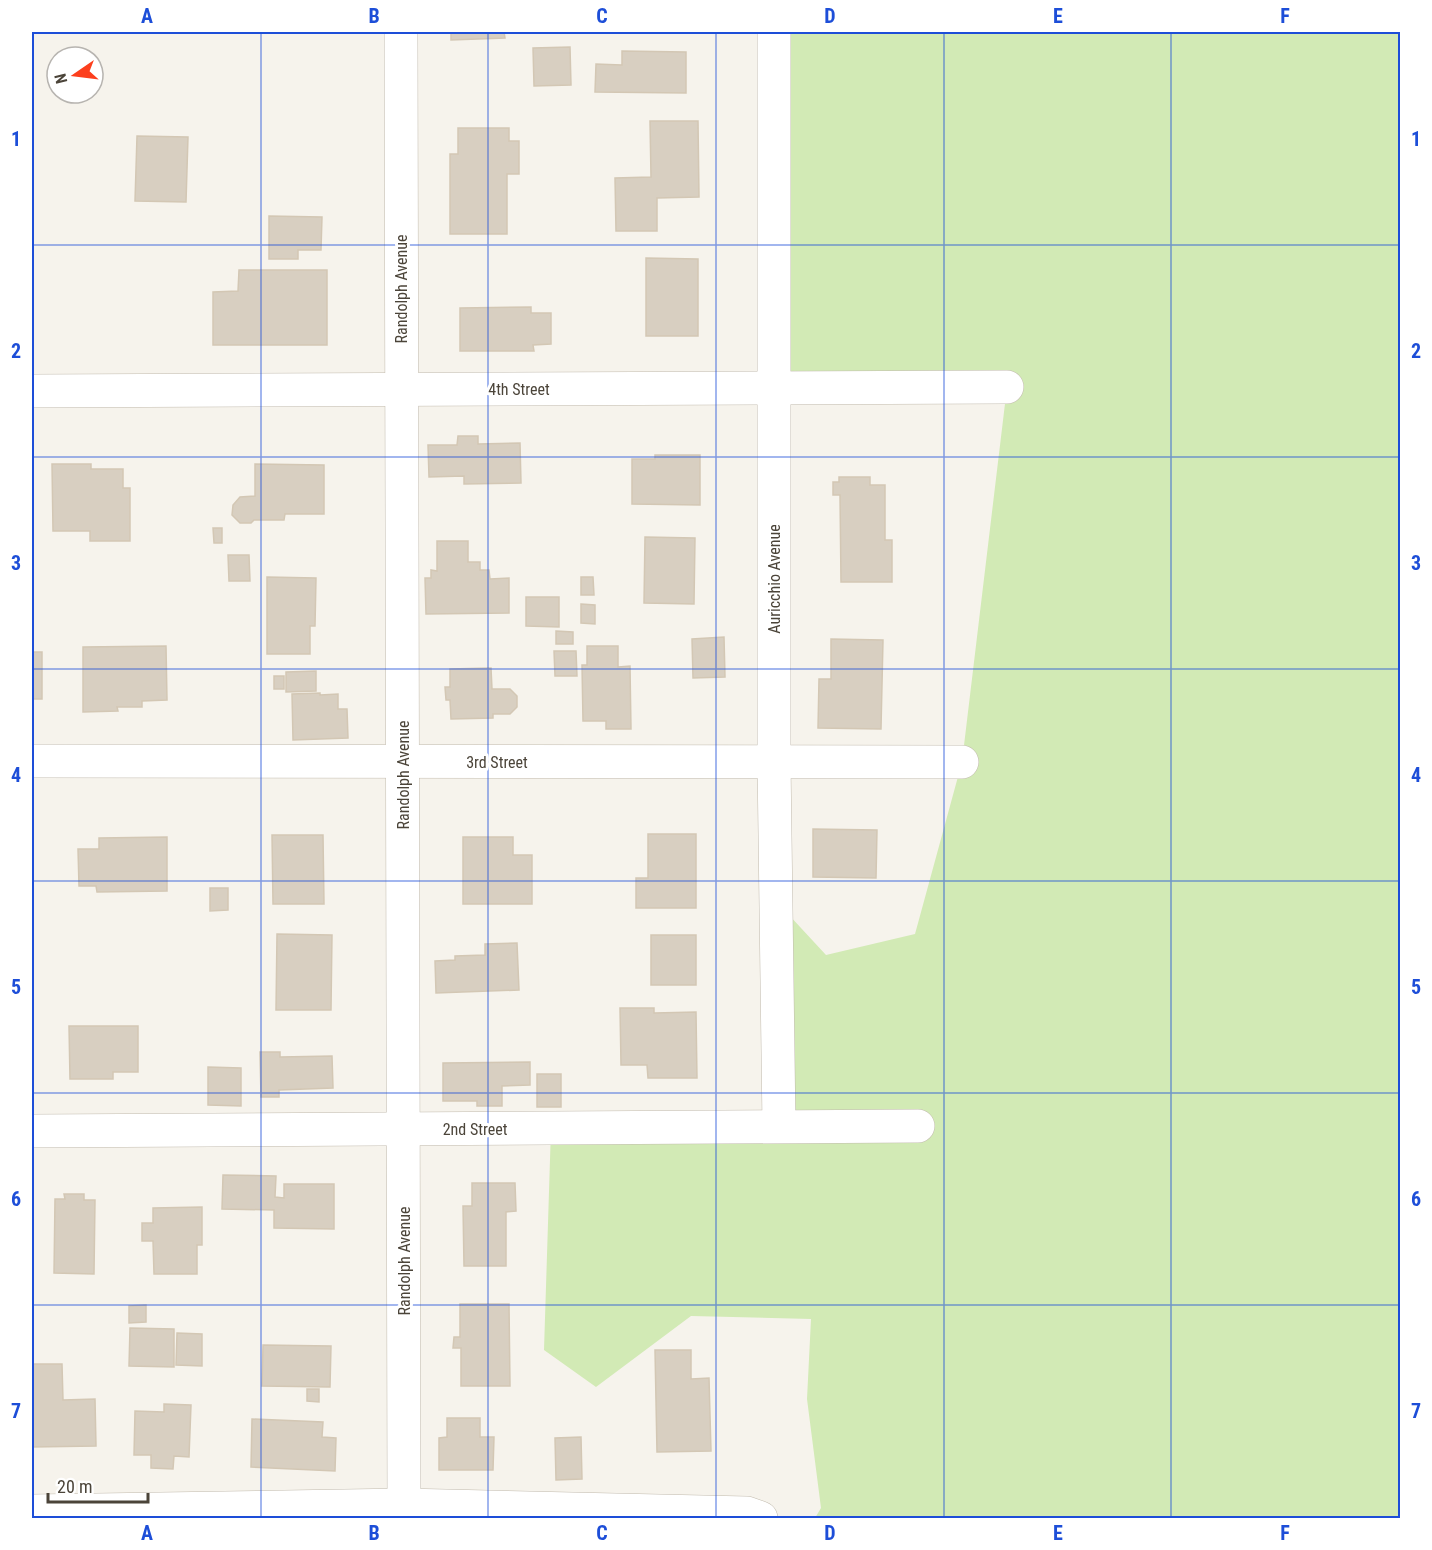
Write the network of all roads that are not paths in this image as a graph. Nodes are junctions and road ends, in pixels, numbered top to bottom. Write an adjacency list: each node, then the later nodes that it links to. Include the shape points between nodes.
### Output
1 (401, 32): 5 (street, Randolph Avenue)
2 (774, 32): 4 (street, Auricchio Avenue)
3 (1007, 387): 4 (street, 4th Street)
4 (774, 388): 5 (street, 4th Street); 9 (street, Auricchio Avenue)
5 (402, 390): 6 (street, 4th Street); 8 (street, Randolph Avenue)
6 (32, 391)
7 (32, 761): 8 (street, 3rd Street)
8 (403, 762): 9 (street, 3rd Street); 13 (street, Randolph Avenue)
9 (774, 762): 10 (street, 3rd Street); 11 (street, Auricchio Avenue)
10 (962, 762)
11 (779, 1126): 12 (street, 2nd Street); 13 (street, 2nd Street)
12 (918, 1126)
13 (404, 1129): 14 (street, 2nd Street); 16 (street, Randolph Avenue)
14 (32, 1131)
15 (32, 1511): 16 (street)
16 (404, 1512): 17 (street)
17 (754, 1516)

